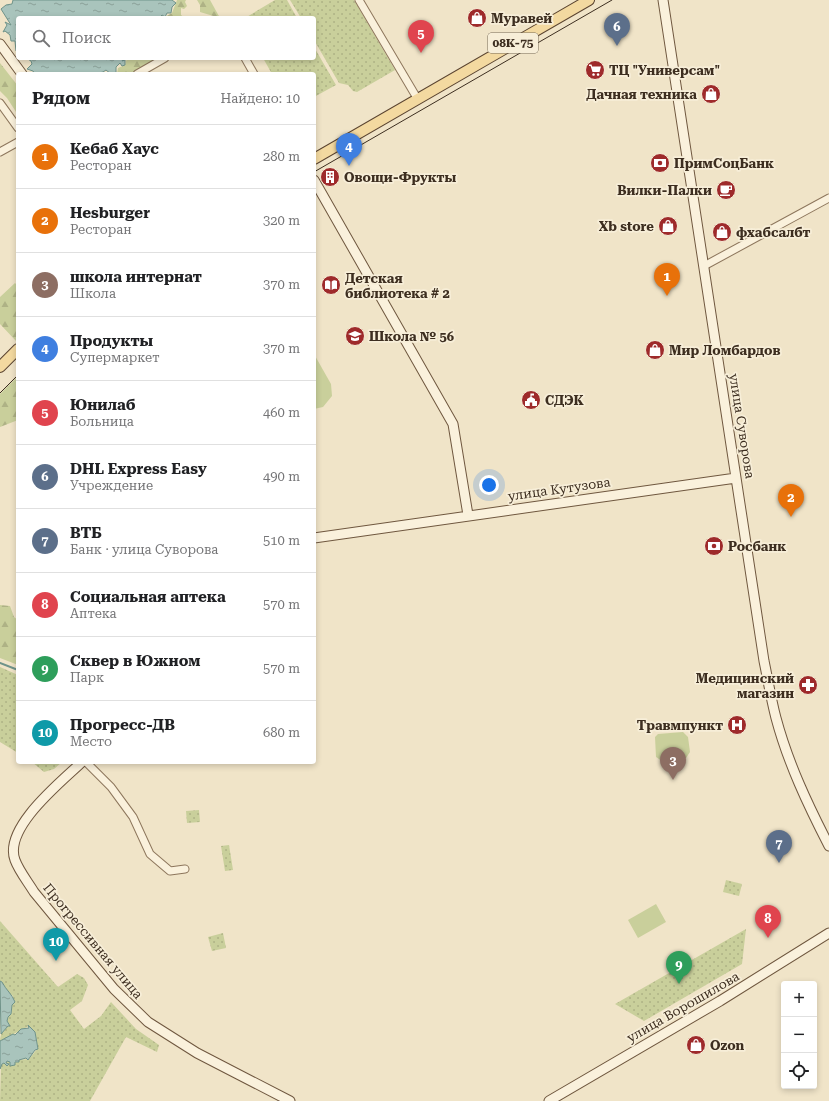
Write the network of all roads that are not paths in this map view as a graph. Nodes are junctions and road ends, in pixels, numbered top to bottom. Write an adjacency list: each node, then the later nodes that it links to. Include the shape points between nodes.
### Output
1 (359, 0): 10 (street)
2 (589, 0): 10 (main road, 08К-75)
3 (663, 0): 18 (street, улица Суворова)
4 (0, 44): 7 (street)
5 (162, 60): 8 (street)
6 (246, 60): 9 (street)
7 (21, 72)
8 (140, 72)
9 (253, 72)
10 (417, 98): 15 (main road, 08К-75)
11 (0, 103): 12 (street)
12 (16, 125)
13 (16, 143): 14 (street)
14 (0, 152)
15 (316, 158)
16 (316, 184): 22 (street, via 453,424)
17 (829, 198): 18 (street)
18 (704, 266): 21 (street, улица Суворова)
19 (16, 351): 20 (main road)
20 (0, 366)
21 (736, 478): 22 (street, улица Кутузова); 26 (street, улица Суворова, via 764,661 776,718 804,795)
22 (468, 515): 23 (street, улица Кутузова)
23 (316, 538)
24 (80, 764): 29 (street, Прогрессивная улица, via 23,822 14,843 14,855 23,875 34,892 114,989 148,1022 197,1053)
25 (88, 764): 27 (street, via 111,787 133,817 150,854 170,871)
26 (829, 846)
27 (184, 869)
28 (829, 933): 30 (street, улица Ворошилова, via 722,1000)
29 (290, 1101)
30 (549, 1101)

